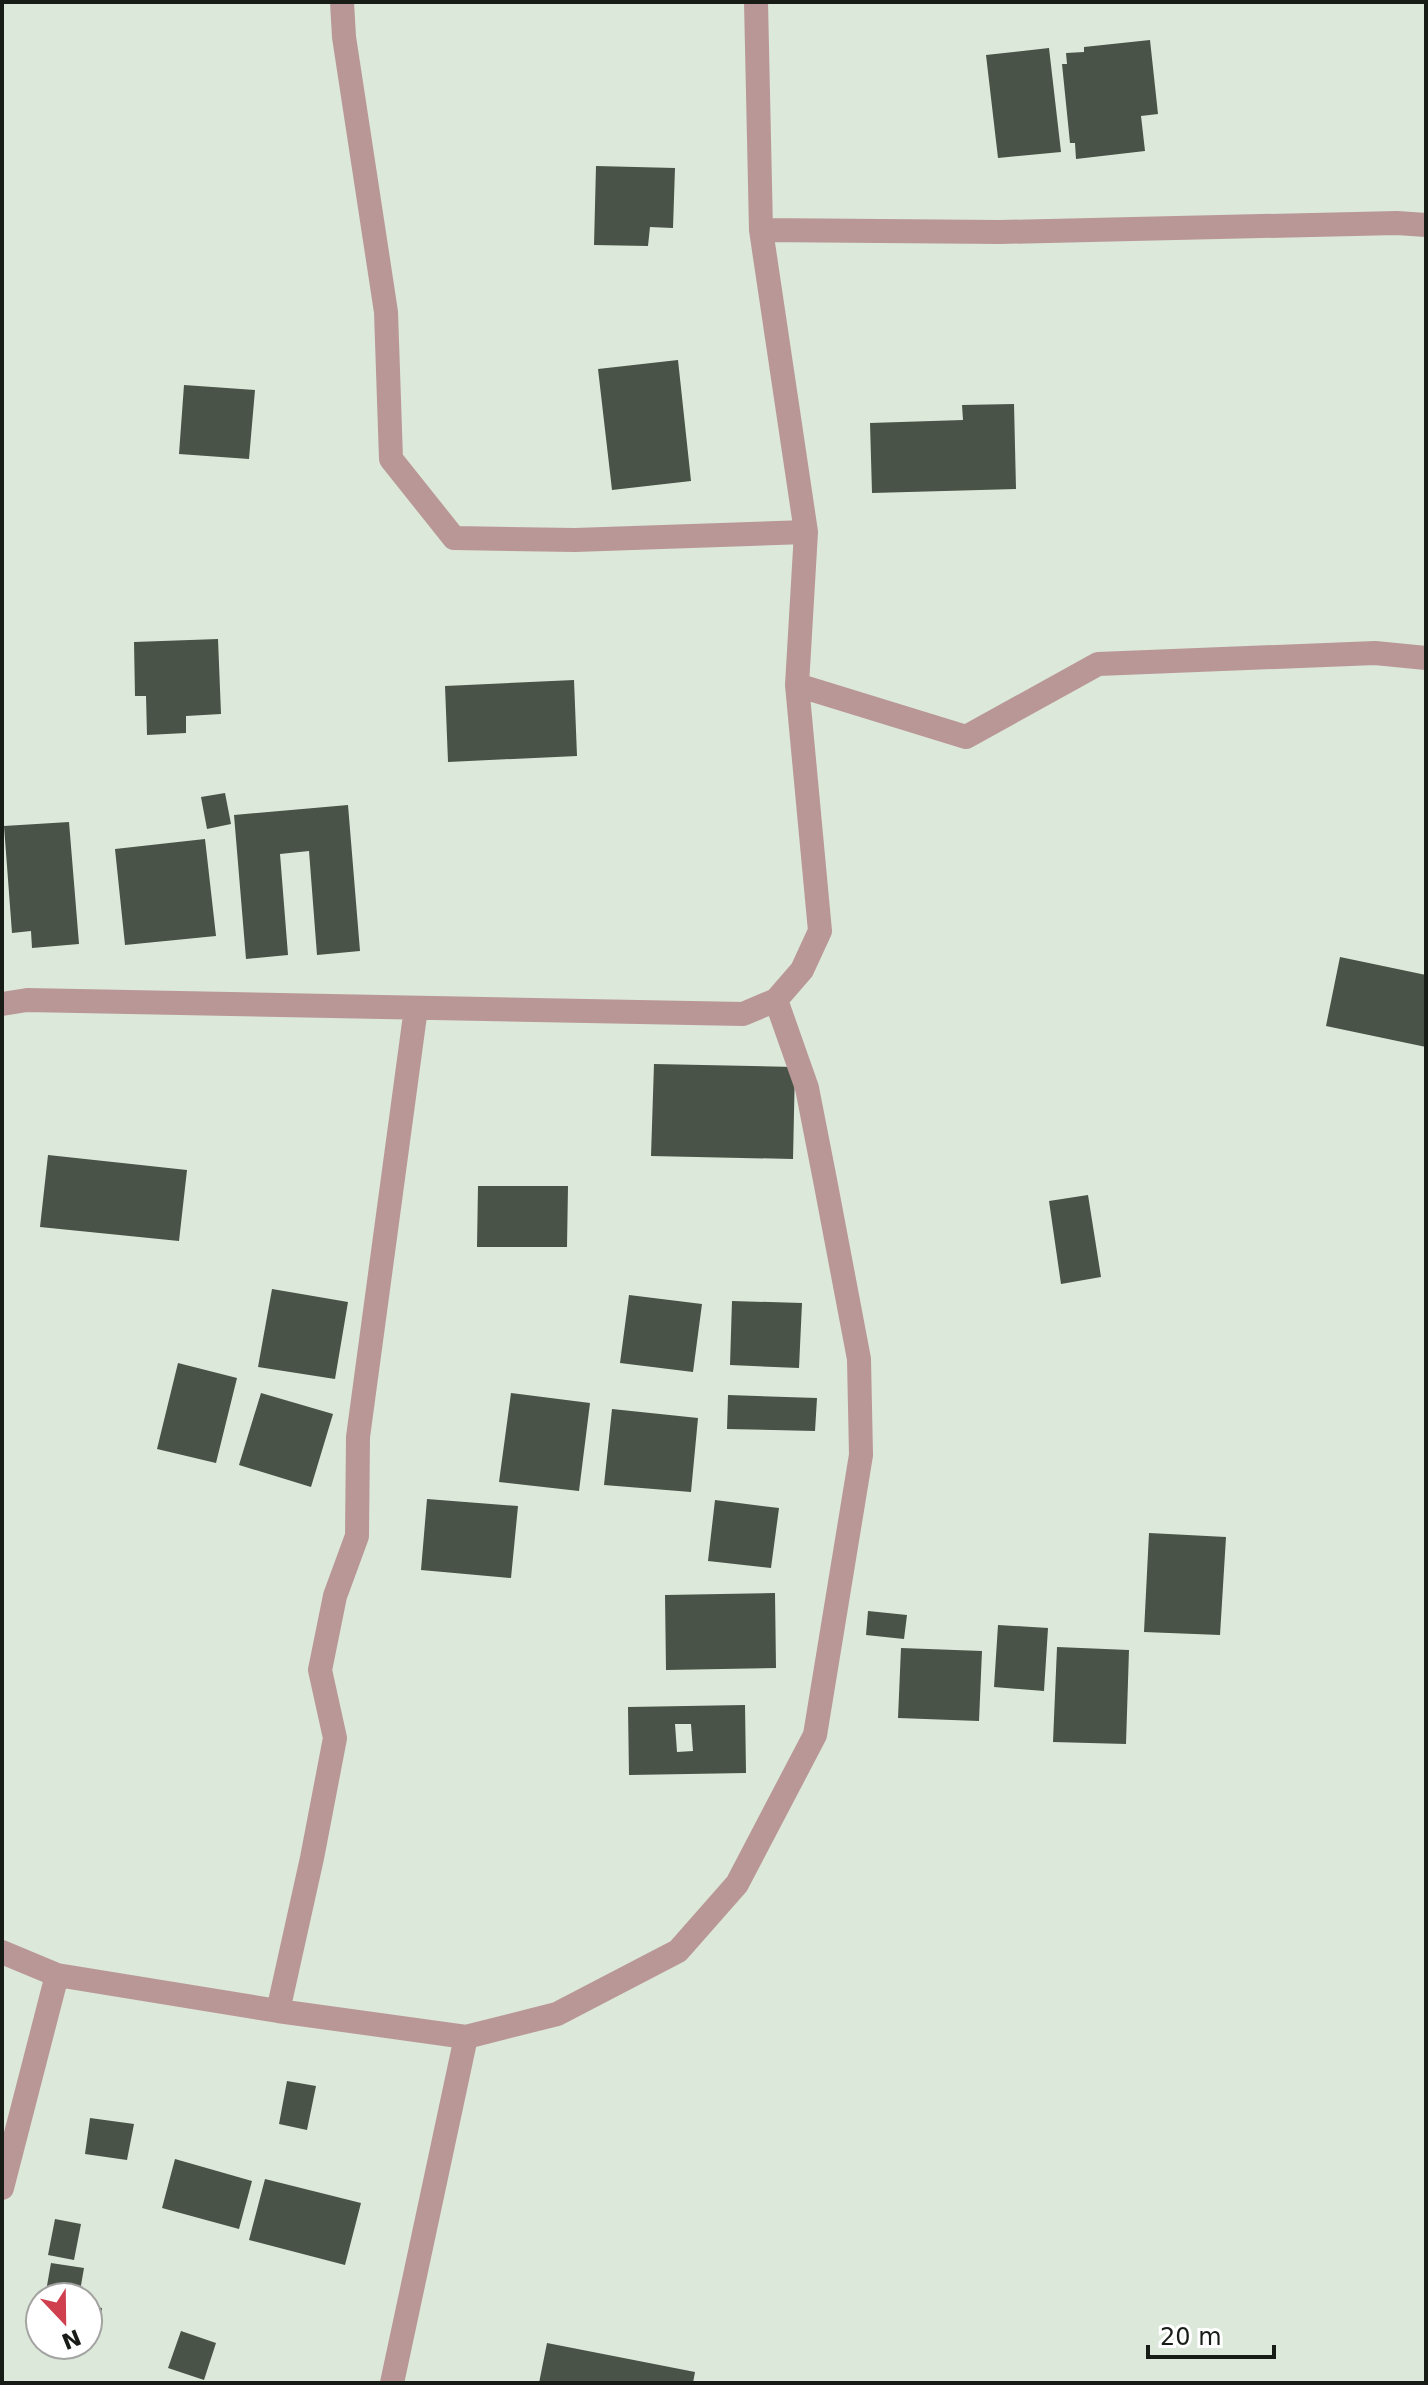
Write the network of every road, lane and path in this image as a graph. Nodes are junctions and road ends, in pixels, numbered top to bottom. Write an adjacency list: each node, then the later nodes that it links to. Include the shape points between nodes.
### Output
1 (342, 2): 5 (street, via 386,312 391,459 454,538 575,540)
2 (756, 2): 4 (street)
3 (1426, 225): 4 (street)
4 (761, 230): 5 (street)
5 (806, 532): 7 (street)
6 (1426, 658): 7 (street, via 1375,653 1098,664 966,737)
7 (797, 685): 8 (street, via 820,931 802,970)
8 (776, 1000): 10 (street, via 743,1014); 14 (street, via 807,1088 859,1359 861,1455 815,1735 737,1884 678,1951 557,2014)
9 (2, 1004): 10 (street, via 27,1000)
10 (416, 1008): 13 (street, via 358,1437 357,1536 335,1596 320,1670 335,1738)
11 (2, 1952): 12 (street)
12 (57, 1975): 13 (street); 15 (street)
13 (278, 2011): 14 (street)
14 (466, 2037): 16 (street)
15 (2, 2188)
16 (392, 2383)

